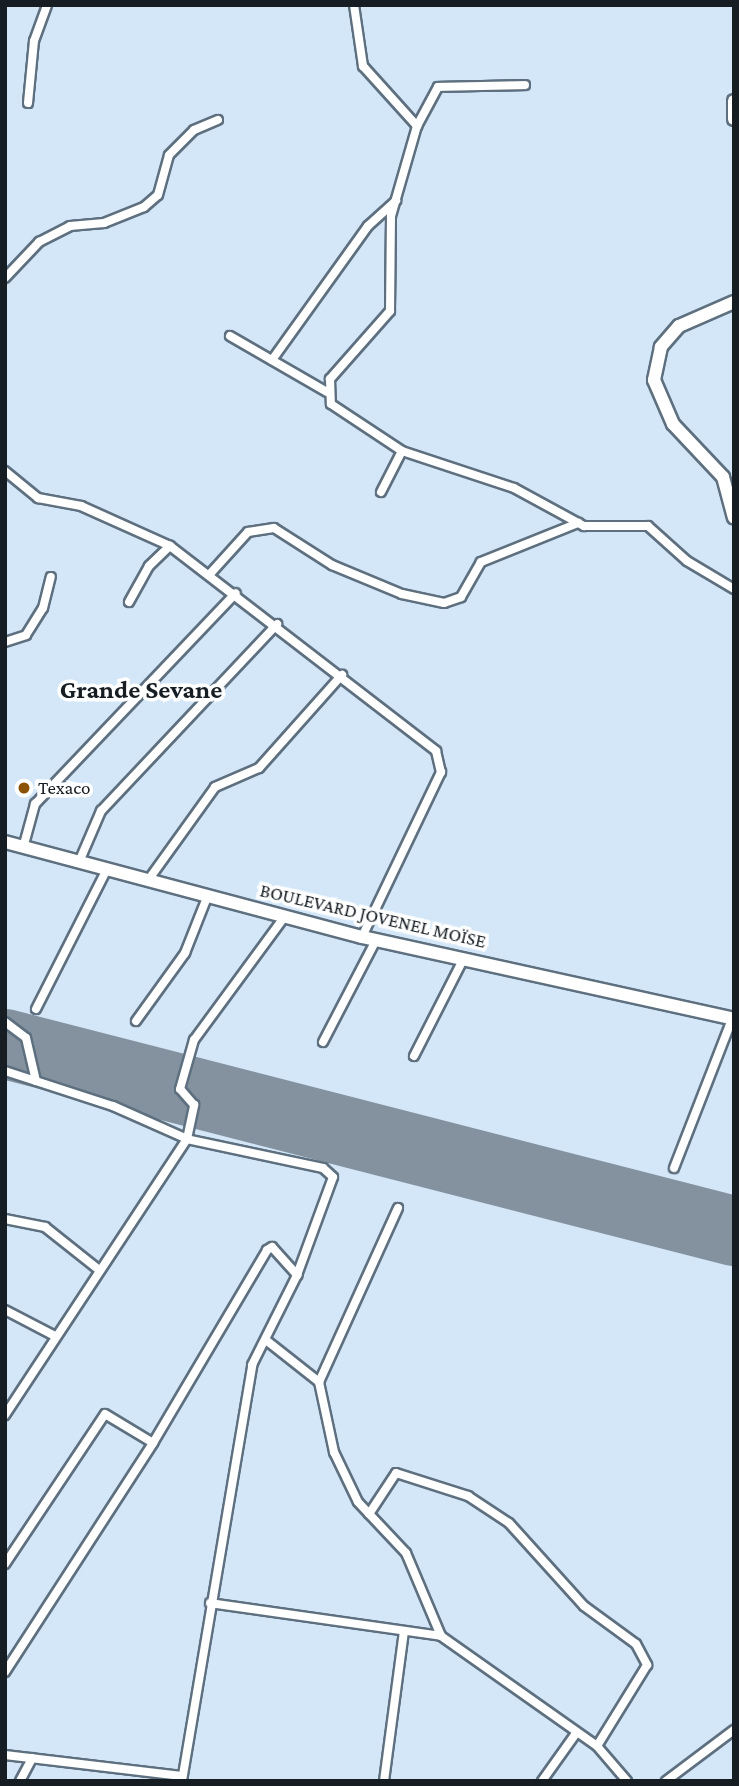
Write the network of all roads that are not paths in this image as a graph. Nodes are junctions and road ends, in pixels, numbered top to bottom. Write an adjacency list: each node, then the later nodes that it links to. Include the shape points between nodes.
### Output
1 (47, 5): 5 (street, via 34,41)
2 (354, 5): 8 (street, via 363,66)
3 (525, 85): 8 (street, via 438,87)
4 (734, 101): 6 (main road)
5 (28, 103)
6 (734, 119)
7 (218, 120): 10 (street, via 194,130 169,155 158,195 144,207 104,223 70,226 39,242)
8 (417, 126): 9 (street)
9 (396, 201): 13 (street, via 368,226); 14 (street, via 390,311 338,366)
10 (5, 278)
11 (734, 302): 18 (main road, via 680,326 661,346 654,380 673,424 723,477)
12 (230, 336): 13 (street)
13 (272, 360): 14 (street)
14 (327, 392): 15 (street, via 338,414)
15 (402, 451): 17 (street); 19 (street, via 514,488)
16 (5, 471): 20 (street, via 38,498 81,506)
17 (381, 492)
18 (734, 518)
19 (578, 523): 21 (street, via 481,562 461,597 444,603 402,594 332,565 274,528 248,532); 23 (street, via 648,526 687,561)
20 (170, 546): 21 (street); 25 (street, via 149,566)
21 (209, 575): 24 (street)
22 (51, 576): 27 (street, via 43,608 26,635)
23 (734, 589)
24 (236, 593): 26 (street); 29 (street, via 36,804)
25 (129, 602)
26 (277, 624): 28 (street); 30 (street, via 101,811)
27 (5, 642)
28 (342, 675): 32 (street, via 259,768 215,787); 35 (street, via 428,741 441,762)
29 (11, 846): 30 (main road, BOULEVARD JOVENEL MOÏSE)
30 (79, 862): 31 (main road, BOULEVARD JOVENEL MOÏSE)
31 (107, 869): 32 (main road, BOULEVARD JOVENEL MOÏSE); 38 (street)
32 (149, 879): 33 (main road, BOULEVARD JOVENEL MOÏSE)
33 (208, 895): 34 (main road, BOULEVARD JOVENEL MOÏSE); 40 (street, via 185,953)
34 (285, 916): 35 (main road, BOULEVARD JOVENEL MOÏSE); 46 (street, via 194,1040 180,1089 194,1105)
35 (362, 937): 36 (main road, BOULEVARD JOVENEL MOÏSE)
36 (376, 940): 37 (main road, BOULEVARD JOVENEL MOÏSE); 42 (street)
37 (464, 958): 39 (main road, BOULEVARD JOVENEL MOÏSE); 43 (street)
38 (36, 1009)
39 (733, 1019): 47 (street)
40 (136, 1021)
41 (5, 1022): 45 (street, via 26,1038)
42 (323, 1042)
43 (414, 1056)
44 (5, 1071): 45 (street)
45 (36, 1081): 46 (street)
46 (187, 1139): 50 (street); 51 (street, via 330,1171 333,1177)
47 (674, 1168)
48 (398, 1208): 55 (street)
49 (5, 1219): 50 (street, via 45,1227)
50 (99, 1270): 53 (street)
51 (297, 1275): 54 (street); 57 (street, via 272,1247 267,1250)
52 (5, 1310): 53 (street)
53 (55, 1336): 56 (street)
54 (266, 1340): 55 (street); 60 (street, via 253,1365)
55 (319, 1382): 58 (street, via 334,1452)
56 (6, 1410)
57 (153, 1443): 59 (street, via 105,1414); 63 (street)
58 (369, 1514): 62 (street, via 406,1553); 66 (street, via 396,1473 468,1496 509,1523 584,1606 636,1644 647,1665)
59 (5, 1564)
60 (209, 1604): 61 (street); 69 (street)
61 (404, 1631): 62 (street); 71 (street)
62 (441, 1636): 65 (street)
63 (5, 1672)
64 (734, 1730): 74 (street)
65 (578, 1732): 66 (street); 72 (street)
66 (597, 1746): 73 (street)
67 (5, 1755): 68 (street)
68 (32, 1758): 69 (street); 70 (street)
69 (182, 1779)
70 (20, 1781)
71 (384, 1781)
72 (542, 1781)
73 (627, 1781)
74 (666, 1781)

